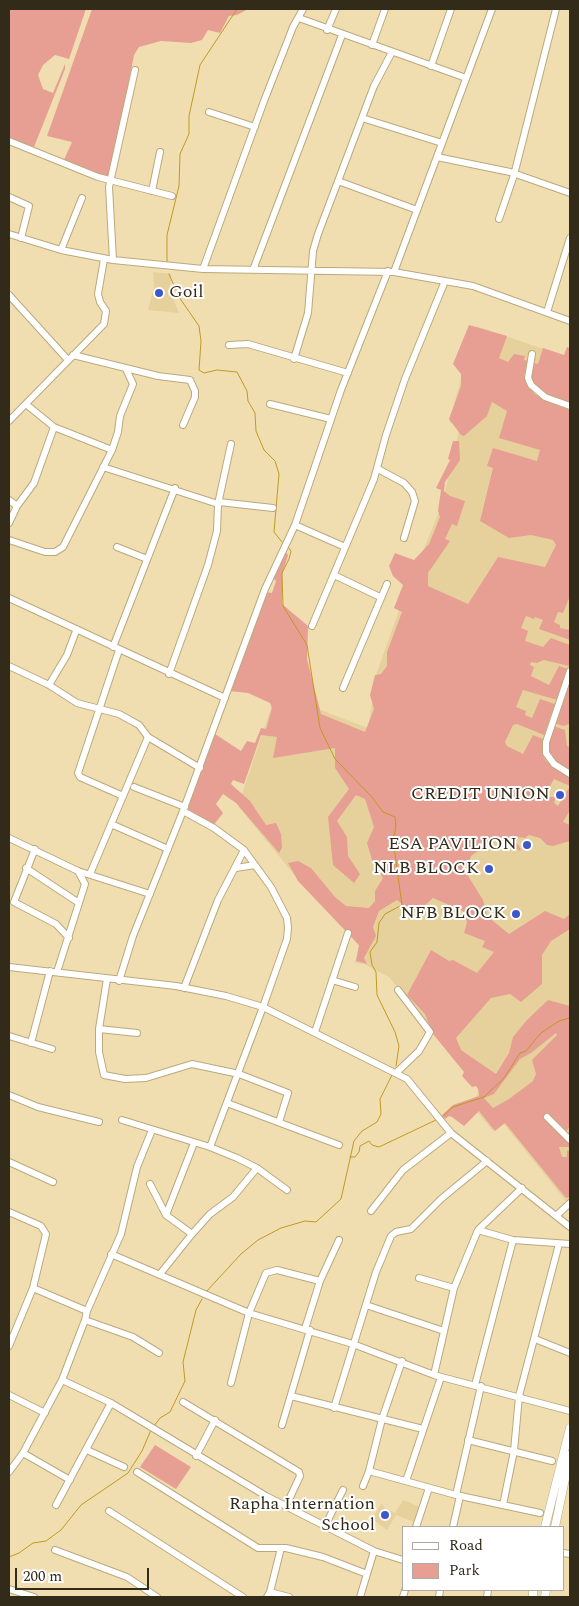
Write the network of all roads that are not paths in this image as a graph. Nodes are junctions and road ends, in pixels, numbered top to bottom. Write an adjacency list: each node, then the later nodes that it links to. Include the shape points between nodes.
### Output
1 (303, 9): 7 (street)
2 (336, 9): 8 (street)
3 (385, 9): 10 (street)
4 (451, 9): 12 (street)
5 (492, 9): 14 (street)
6 (556, 9): 22 (street)
7 (299, 18): 8 (street); 17 (street)
8 (328, 30): 9 (street)
9 (342, 35): 10 (street); 39 (street)
10 (372, 45): 11 (street)
11 (392, 52): 12 (street); 16 (street)
12 (431, 66): 14 (street)
13 (136, 70): 23 (street)
14 (466, 78): 19 (street)
15 (209, 112): 17 (street)
16 (362, 118): 19 (street); 24 (street)
17 (255, 127): 38 (street)
18 (9, 142): 23 (street)
19 (442, 143): 21 (street)
20 (160, 152): 25 (street)
21 (437, 157): 22 (street); 30 (street)
22 (514, 174): 26 (street); 31 (street)
23 (110, 180): 25 (street); 37 (street)
24 (338, 181): 30 (street); 40 (street, via 318,234)
25 (152, 191): 27 (street)
26 (570, 193)
27 (172, 196)
28 (9, 197): 33 (street, via 30,206)
29 (82, 198): 35 (street)
30 (418, 210): 41 (street)
31 (499, 219)
32 (9, 234): 33 (street)
33 (20, 238): 35 (street)
34 (570, 238): 44 (street)
35 (61, 250): 36 (street)
36 (104, 258): 37 (street); 48 (street, via 98,294 106,311 104,324)
37 (113, 260): 38 (street)
38 (203, 270): 39 (street)
39 (253, 270): 40 (street)
40 (312, 270): 41 (street); 49 (street, via 308,313)
41 (391, 272): 42 (street); 51 (street)
42 (445, 280): 44 (street, via 496,292); 62 (street, via 405,379)
43 (9, 295): 48 (street)
44 (547, 312): 45 (street)
45 (570, 321)
46 (229, 345): 49 (street, via 248,344)
47 (532, 354): 54 (street, via 528,378 531,385 545,397)
48 (70, 358): 50 (street); 53 (street)
49 (294, 359): 51 (street)
50 (126, 369): 57 (street, via 193,382 195,397); 60 (street, via 133,384 120,416)
51 (348, 373): 55 (street)
52 (270, 404): 55 (street)
53 (27, 405): 56 (street); 58 (street)
54 (570, 406)
55 (331, 419): 69 (street)
56 (9, 421)
57 (183, 425)
58 (54, 427): 60 (street); 66 (street, via 34,484)
59 (232, 444): 65 (street)
60 (112, 450): 61 (street)
61 (103, 467): 63 (street); 71 (street, via 63,547 55,552 46,552)
62 (378, 469): 70 (street, via 404,483 412,492 415,501); 73 (street)
63 (175, 488): 65 (street); 74 (street)
64 (9, 500): 66 (street)
65 (218, 503): 67 (street); 84 (street, via 217,531 208,566)
66 (16, 506): 68 (street)
67 (273, 508)
68 (9, 523)
69 (295, 525): 73 (street); 87 (street, via 265,588)
70 (404, 538)
71 (9, 540)
72 (117, 547): 74 (street)
73 (345, 548): 75 (street)
74 (147, 559): 81 (street)
75 (334, 575): 77 (street); 79 (street)
76 (387, 584): 77 (street)
77 (380, 597): 86 (street)
78 (9, 598): 80 (street)
79 (312, 626)
80 (76, 631): 81 (street); 85 (street, via 67,655)
81 (116, 648): 84 (street); 88 (street)
82 (9, 666): 85 (street)
83 (570, 671): 91 (street, via 547,739 546,753 554,764)
84 (169, 674): 87 (street)
85 (49, 685): 88 (street, via 77,703)
86 (343, 688)
87 (225, 698): 90 (street)
88 (100, 709): 89 (street, via 134,722); 93 (street, via 78,773 80,777)
89 (148, 738): 90 (street); 93 (street)
90 (200, 768): 94 (street)
91 (570, 774)
92 (134, 787): 94 (street)
93 (122, 796): 95 (street)
94 (184, 809): 97 (street); 99 (street)
95 (111, 824): 97 (street); 104 (street)
96 (9, 838): 98 (street)
97 (168, 849): 107 (street)
98 (34, 850): 101 (street); 103 (street)
99 (244, 850): 100 (street); 102 (street)
100 (255, 866): 102 (street); 119 (street, via 287,918 288,928)
101 (26, 868): 108 (street); 110 (street, via 14,902 56,924)
102 (236, 868): 117 (street, via 218,900)
103 (78, 871): 104 (street); 106 (street)
104 (90, 874): 105 (street)
105 (100, 878): 106 (street); 107 (street)
106 (85, 884): 108 (street)
107 (150, 894): 115 (street)
108 (79, 903): 110 (street)
109 (348, 934): 114 (street)
110 (69, 938): 112 (street)
111 (9, 967): 112 (street)
112 (54, 971): 113 (street); 124 (street)
113 (107, 979): 115 (street); 120 (street)
114 (332, 980): 116 (street); 121 (street)
115 (119, 981): 117 (street)
116 (355, 987)
117 (184, 988): 119 (street)
118 (398, 990): 126 (street, via 430,1032 419,1051)
119 (263, 1007): 121 (street); 127 (street)
120 (99, 1030): 122 (street); 127 (street, via 99,1052 105,1076 146,1078 192,1064)
121 (315, 1032): 126 (street)
122 (137, 1033)
123 (9, 1036): 124 (street)
124 (32, 1043): 125 (street)
125 (52, 1050)
126 (396, 1073): 135 (street, via 407,1079)
127 (239, 1074): 129 (street); 133 (street, via 288,1093)
128 (9, 1095): 132 (street, via 38,1107)
129 (227, 1104): 133 (street); 139 (street)
130 (547, 1117): 136 (street)
131 (122, 1120): 134 (street)
132 (99, 1122)
133 (279, 1122): 138 (street)
134 (152, 1130): 137 (street); 159 (street, via 137,1167 120,1234)
135 (451, 1133): 140 (street); 148 (street, via 403,1170)
136 (570, 1140)
137 (194, 1143): 139 (street); 150 (street)
138 (339, 1145)
139 (210, 1147): 142 (street)
140 (487, 1161): 145 (street); 165 (street, via 411,1229 391,1236)
141 (9, 1162): 143 (street)
142 (257, 1168): 146 (street); 154 (street, via 233,1197 210,1214)
143 (53, 1182)
144 (150, 1184): 150 (street)
145 (522, 1188): 151 (street); 153 (street)
146 (288, 1190)
147 (570, 1203): 151 (street)
148 (371, 1211)
149 (9, 1212): 163 (street, via 45,1230)
150 (166, 1215): 154 (street)
151 (556, 1216): 152 (street)
152 (570, 1228)
153 (478, 1230): 156 (street); 164 (street)
154 (192, 1234): 160 (street)
155 (339, 1240): 162 (street)
156 (514, 1240): 157 (street); 180 (street)
157 (559, 1244): 158 (street); 171 (street)
158 (570, 1244)
159 (111, 1254): 160 (street); 166 (street)
160 (160, 1274): 167 (street, via 185,1288)
161 (419, 1278): 164 (street)
162 (320, 1281): 167 (street, via 270,1270 263,1278); 169 (street)
163 (32, 1288): 166 (street); 173 (street)
164 (454, 1288): 170 (street)
165 (366, 1304): 170 (street); 172 (street)
166 (87, 1311): 168 (street)
167 (249, 1313): 169 (street); 179 (street)
168 (85, 1320): 174 (street, via 133,1337); 178 (street)
169 (308, 1330): 172 (street); 182 (street)
170 (444, 1331): 177 (street)
171 (536, 1339): 175 (street); 183 (street)
172 (353, 1344): 176 (street); 186 (street)
173 (9, 1346)
174 (159, 1352)
175 (570, 1353)
176 (402, 1361): 177 (street); 189 (street)
177 (438, 1376): 180 (street); 193 (street)
178 (62, 1380): 185 (street); 188 (street)
179 (231, 1383)
180 (478, 1385): 183 (street); 194 (street)
181 (9, 1395): 188 (street)
182 (291, 1396): 186 (street); 191 (street)
183 (519, 1396): 187 (street); 196 (street)
184 (183, 1402): 190 (street)
185 (111, 1403): 195 (street); 199 (street)
186 (334, 1408): 189 (street)
187 (570, 1411)
188 (45, 1413): 197 (street)
189 (382, 1419): 193 (street); 202 (street)
190 (215, 1420): 199 (street); 213 (street, via 299,1472)
191 (282, 1425)
192 (570, 1428): 219 (main road)
193 (423, 1429): 206 (street)
194 (468, 1440): 196 (street); 210 (street)
195 (87, 1450): 201 (street); 205 (street)
196 (514, 1451): 200 (street); 212 (street)
197 (23, 1453): 203 (street); 205 (street)
198 (570, 1455): 220 (main road)
199 (196, 1456): 213 (street)
200 (552, 1461)
201 (124, 1467)
202 (369, 1471): 206 (street); 207 (street)
203 (9, 1472)
204 (137, 1472): 221 (street, via 258,1548)
205 (70, 1480): 211 (street)
206 (406, 1480): 208 (street)
207 (363, 1486)
208 (429, 1488): 210 (street); 217 (street)
209 (343, 1490): 216 (street)
210 (458, 1496): 212 (street); 218 (street)
211 (56, 1505)
212 (503, 1505): 215 (street)
213 (286, 1506): 216 (street)
214 (109, 1511): 230 (street)
215 (540, 1513)
216 (325, 1526): 223 (street)
217 (416, 1526)
218 (453, 1526)
219 (545, 1526)
220 (556, 1526)
221 (281, 1548): 225 (street, via 323,1558); 227 (street)
222 (55, 1550): 229 (street, via 127,1577)
223 (374, 1550): 224 (street); 225 (street)
224 (402, 1560)
225 (367, 1574): 232 (street)
226 (9, 1589): 228 (street)
227 (269, 1595): 231 (street)
228 (34, 1597)
229 (157, 1597)
230 (243, 1597)
231 (289, 1597)
232 (360, 1597)

